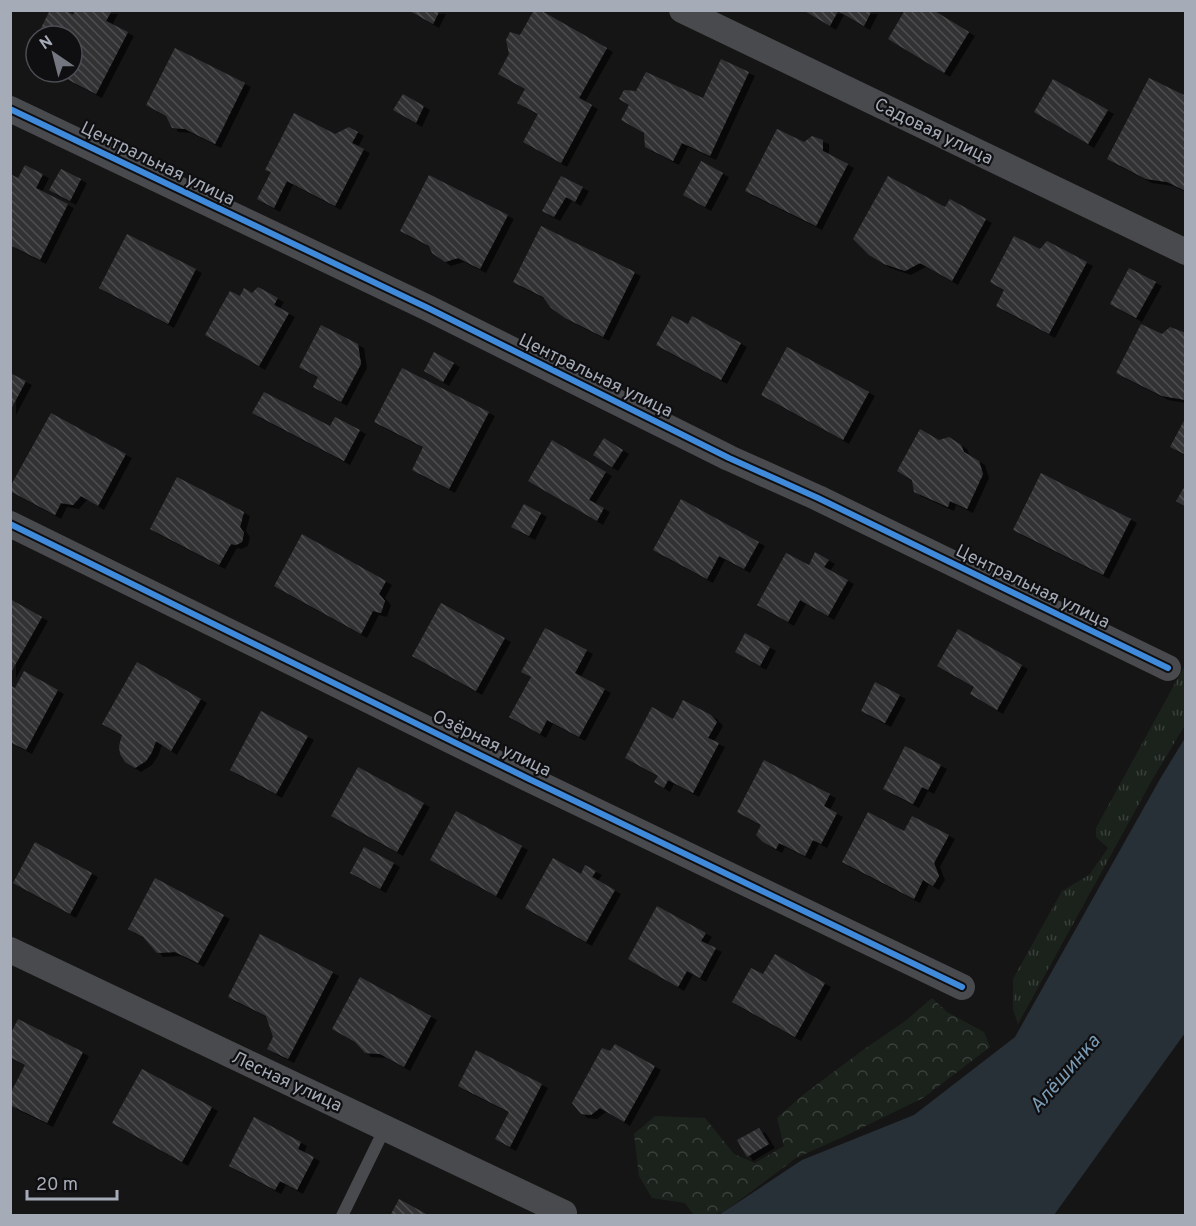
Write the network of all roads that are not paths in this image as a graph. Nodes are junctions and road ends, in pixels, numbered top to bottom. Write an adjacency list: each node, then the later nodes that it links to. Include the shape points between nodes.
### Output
1 (682, 10): 3 (street, Садовая улица)
2 (10, 109): 5 (street, Центральная улица)
3 (1185, 252)
4 (10, 524): 7 (street, Озёрная улица)
5 (1168, 668)
6 (10, 950): 8 (street, Лесная улица)
7 (962, 987)
8 (385, 1128): 9 (street, Лесная улица); 10 (lane)
9 (564, 1213)
10 (342, 1215)

